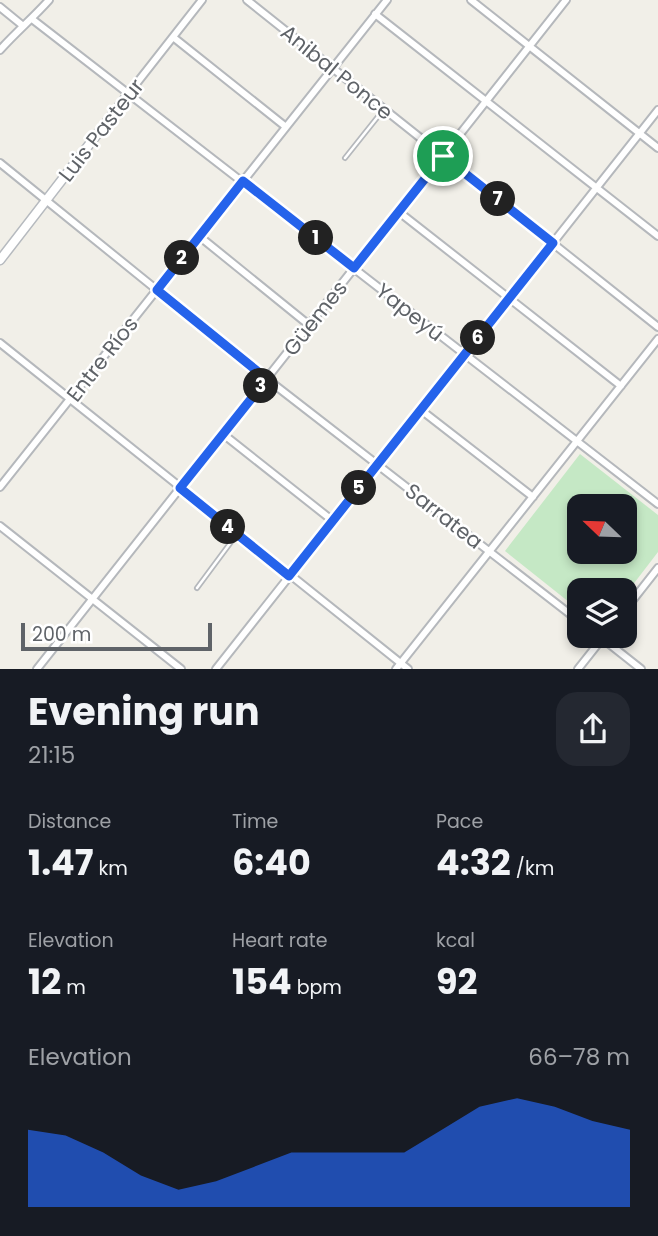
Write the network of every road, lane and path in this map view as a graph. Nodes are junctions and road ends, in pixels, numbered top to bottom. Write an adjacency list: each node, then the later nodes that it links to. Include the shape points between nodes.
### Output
1 (49, 0): 9 (street)
2 (202, 0): 11 (street, Luis Pasteur)
3 (247, 0): 14 (street, Anibal Ponce)
4 (387, 0): 8 (street, Entre Ríos)
5 (471, 0): 12 (street)
6 (566, 0): 12 (street, Güemes)
7 (0, 8): 10 (street)
8 (376, 14): 14 (street, Entre Ríos); 16 (street)
9 (32, 19): 10 (street); 15 (street, Yapeyú)
10 (22, 25): 13 (street)
11 (173, 37): 15 (street, Luis Pasteur); 19 (street)
12 (530, 46): 16 (street, Güemes); 20 (street)
13 (0, 50)
14 (332, 68): 17 (street, Anibal Ponce); 19 (street, Entre Ríos)
15 (129, 93): 25 (street, Yapeyú); 27 (main road, Luis Pasteur)
16 (487, 101): 22 (street, Güemes); 26 (street)
17 (384, 109): 22 (street, Anibal Ponce); 23 (lane)
18 (658, 110): 20 (street)
19 (286, 127): 25 (street, Entre Ríos)
20 (640, 133): 21 (street); 26 (street)
21 (658, 148)
22 (443, 156): 28 (street, Güemes); 31 (street, Anibal Ponce)
23 (345, 158)
24 (0, 163): 27 (street, Sarratea)
25 (243, 181): 29 (street, Entre Ríos); 33 (street, Yapeyú)
26 (597, 187): 30 (street); 31 (street)
27 (46, 201): 32 (main road, Luis Pasteur); 34 (street, Sarratea)
28 (399, 212): 33 (street, Güemes); 35 (street)
29 (199, 236): 34 (street, Entre Ríos); 36 (street)
30 (658, 236)
31 (553, 243): 35 (street); 37 (street, Anibal Ponce)
32 (0, 260)
33 (354, 268): 36 (street, Güemes); 40 (street, Yapeyú)
34 (157, 290): 41 (street, Sarratea); 43 (street, Entre Ríos)
35 (509, 298): 40 (street); 42 (street)
36 (309, 325): 41 (street, Güemes)
37 (658, 327)
38 (658, 339): 42 (street)
39 (0, 343): 43 (street)
40 (465, 354): 44 (street); 46 (street, Yapeyú)
41 (267, 379): 45 (street, Güemes); 47 (street, Sarratea)
42 (621, 386): 46 (street)
43 (69, 400): 48 (street, Entre Ríos); 49 (street)
44 (421, 410): 47 (street); 50 (street)
45 (223, 434): 49 (street, Güemes); 52 (street)
46 (577, 441): 50 (street); 51 (street, Yapeyú)
47 (378, 464): 52 (street); 55 (street, Sarratea)
48 (0, 487)
49 (180, 488): 54 (street); 60 (street, Güemes)
50 (533, 497): 55 (street)
51 (658, 504)
52 (333, 521): 57 (street)
53 (0, 526): 60 (street)
54 (237, 534): 57 (street); 58 (lane)
55 (490, 552): 61 (street, Sarratea); 64 (street)
56 (658, 568): 59 (street)
57 (289, 576): 64 (street); 67 (street)
58 (197, 588)
59 (637, 595)
60 (92, 600): 65 (street, Güemes); 66 (street)
61 (567, 612)
62 (593, 648): 69 (street)
63 (616, 648): 70 (street)
64 (399, 666): 68 (street)
65 (37, 669)
66 (181, 669)
67 (216, 669)
68 (408, 669)
69 (578, 669)
70 (641, 669)

